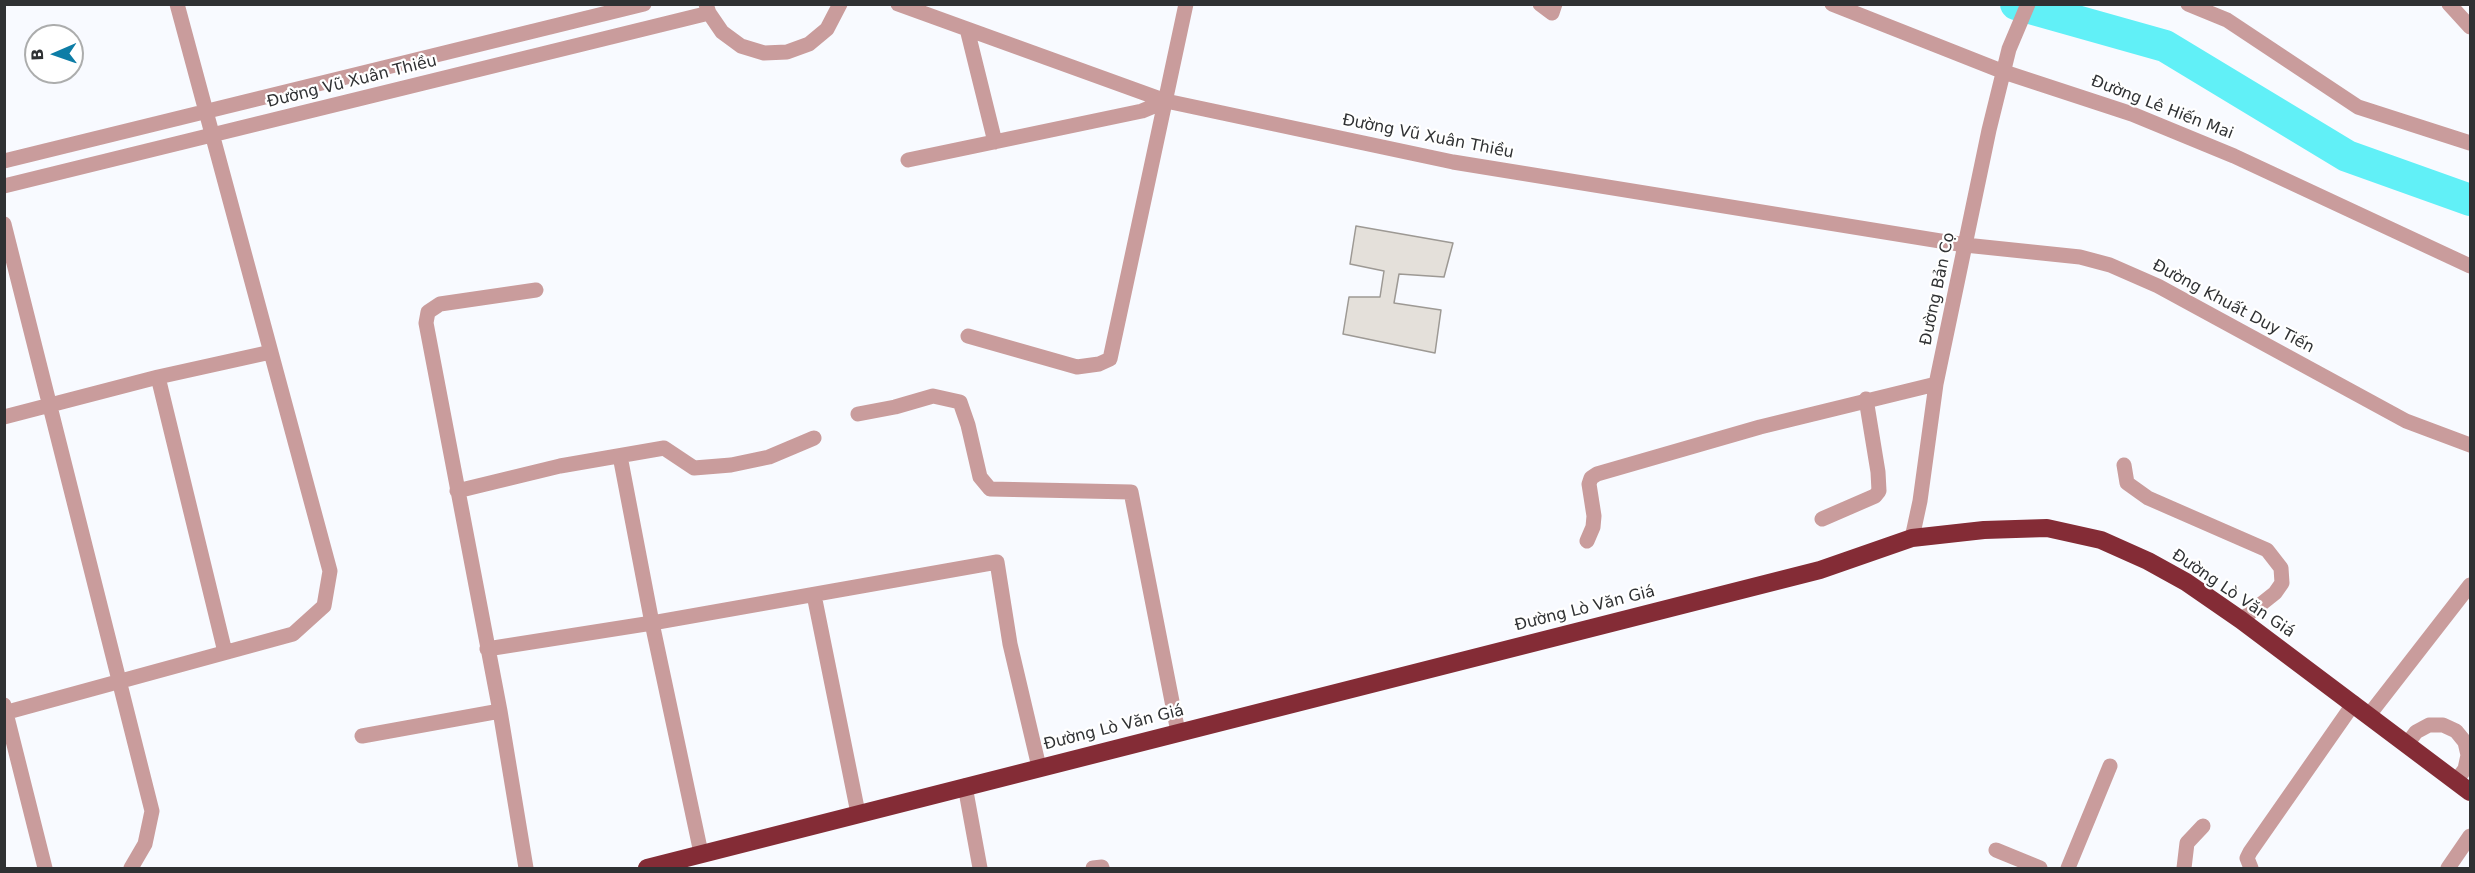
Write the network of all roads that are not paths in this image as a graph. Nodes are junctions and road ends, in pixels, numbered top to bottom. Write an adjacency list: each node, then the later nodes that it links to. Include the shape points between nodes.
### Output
1 (177, 4): 19 (street)
2 (644, 4): 19 (street, Đường Vũ Xuân Thiều)
3 (840, 4): 13 (street, via 827,28 809,44 787,52 764,53 741,46 722,32)
4 (898, 4): 16 (street, Đường Vũ Xuân Thiều)
5 (1186, 4): 18 (street)
6 (1540, 4): 7 (street, via 1552,13)
7 (1555, 4)
8 (1832, 4): 17 (street, Đường Lê Hiến Mai)
9 (2028, 4): 17 (street, Đường Bản Cọ)
10 (2188, 4): 14 (street)
11 (2230, 4): 14 (street)
12 (2449, 4): 15 (street)
13 (707, 9): 20 (street, Đường Vũ Xuân Thiều)
14 (2217, 16): 22 (street, via 2358,107)
15 (2470, 27)
16 (967, 29): 18 (street, Đường Vũ Xuân Thiều); 21 (street)
17 (2004, 72): 27 (street, Đường Bản Cọ); 28 (street, Đường Lê Hiến Mai, via 2132,114 2234,156)
18 (1166, 101): 21 (street, via 1142,111); 27 (street, Đường Vũ Xuân Thiều, via 1453,162); 30 (street, via 1110,358 1077,367)
19 (206, 112): 20 (street); 24 (street, Đường Vũ Xuân Thiều)
20 (212, 135): 25 (street, Đường Vũ Xuân Thiều); 31 (street)
21 (995, 142): 23 (street)
22 (2470, 143)
23 (908, 160)
24 (4, 161)
25 (4, 186)
26 (4, 224): 35 (street)
27 (1965, 245): 33 (street, Đường Bản Cọ); 39 (street, Đường Khuất Duy Tiến, via 2079,257 2133,273 2406,421)
28 (2470, 266)
29 (536, 290): 42 (street, via 440,304 428,312 426,323)
30 (968, 336)
31 (271, 352): 32 (street); 51 (street, via 330,571 324,606 293,634)
32 (158, 376): 35 (street); 51 (street)
33 (1936, 384): 34 (street); 44 (street, Đường Bản Cọ)
34 (1866, 399): 43 (street, via 1879,491); 45 (street, via 1597,474 1589,484 1594,516)
35 (50, 405): 37 (street); 52 (street)
36 (858, 414): 57 (street, via 933,396 960,402 980,477 990,489 1131,492)
37 (4, 417)
38 (814, 438): 40 (street, via 769,457 732,465 694,468 664,448)
39 (2470, 443)
40 (620, 456): 42 (street); 49 (street)
41 (2124, 465): 48 (street, via 2127,483 2148,498 2267,550 2281,568 2282,583 2275,593)
42 (457, 491): 50 (street)
43 (1822, 519)
44 (1912, 538): 48 (highway, Đường Lò Văn Giá, via 2047,528 2101,540 2177,577); 57 (highway, Đường Lò Văn Giá, via 1820,570)
45 (1587, 541)
46 (2470, 585): 56 (street)
47 (814, 595): 49 (street); 61 (street, via 997,562 1010,644); 64 (street)
48 (2241, 620): 53 (highway, Đường Lò Văn Giá)
49 (652, 623): 50 (street); 68 (street)
50 (487, 649): 55 (street)
51 (225, 652): 52 (street)
52 (120, 681): 54 (street); 70 (street, via 152,811 144,844)
53 (2354, 703): 56 (highway, Đường Lò Văn Giá); 77 (street, via 2250,852 2247,858)
54 (5, 710): 69 (street)
55 (500, 711): 58 (street); 71 (street)
56 (2369, 715): 59 (highway, Đường Lò Văn Giá)
57 (1178, 732): 61 (highway, Đường Lò Văn Giá)
58 (362, 736)
59 (2408, 744): 63 (highway, Đường Lò Văn Giá); 63 (street, via 2416,732 2429,725 2443,725 2456,731 2465,741 2468,755)
60 (2110, 766): 75 (street)
61 (1039, 767): 62 (highway, Đường Lò Văn Giá)
62 (965, 786): 64 (highway, Đường Lò Văn Giá); 73 (street)
63 (2463, 786)
64 (858, 813): 68 (highway, Đường Lò Văn Giá)
65 (2203, 826): 76 (street, via 2187,843)
66 (2470, 836): 78 (street)
67 (1996, 850): 74 (street)
68 (701, 853): 72 (highway, Đường Lò Văn Giá)
69 (45, 868)
70 (131, 868)
71 (526, 868)
72 (647, 868)
73 (980, 868)
74 (2040, 868)
75 (2068, 868)
76 (2184, 868)
77 (2251, 868)
78 (2448, 868)

